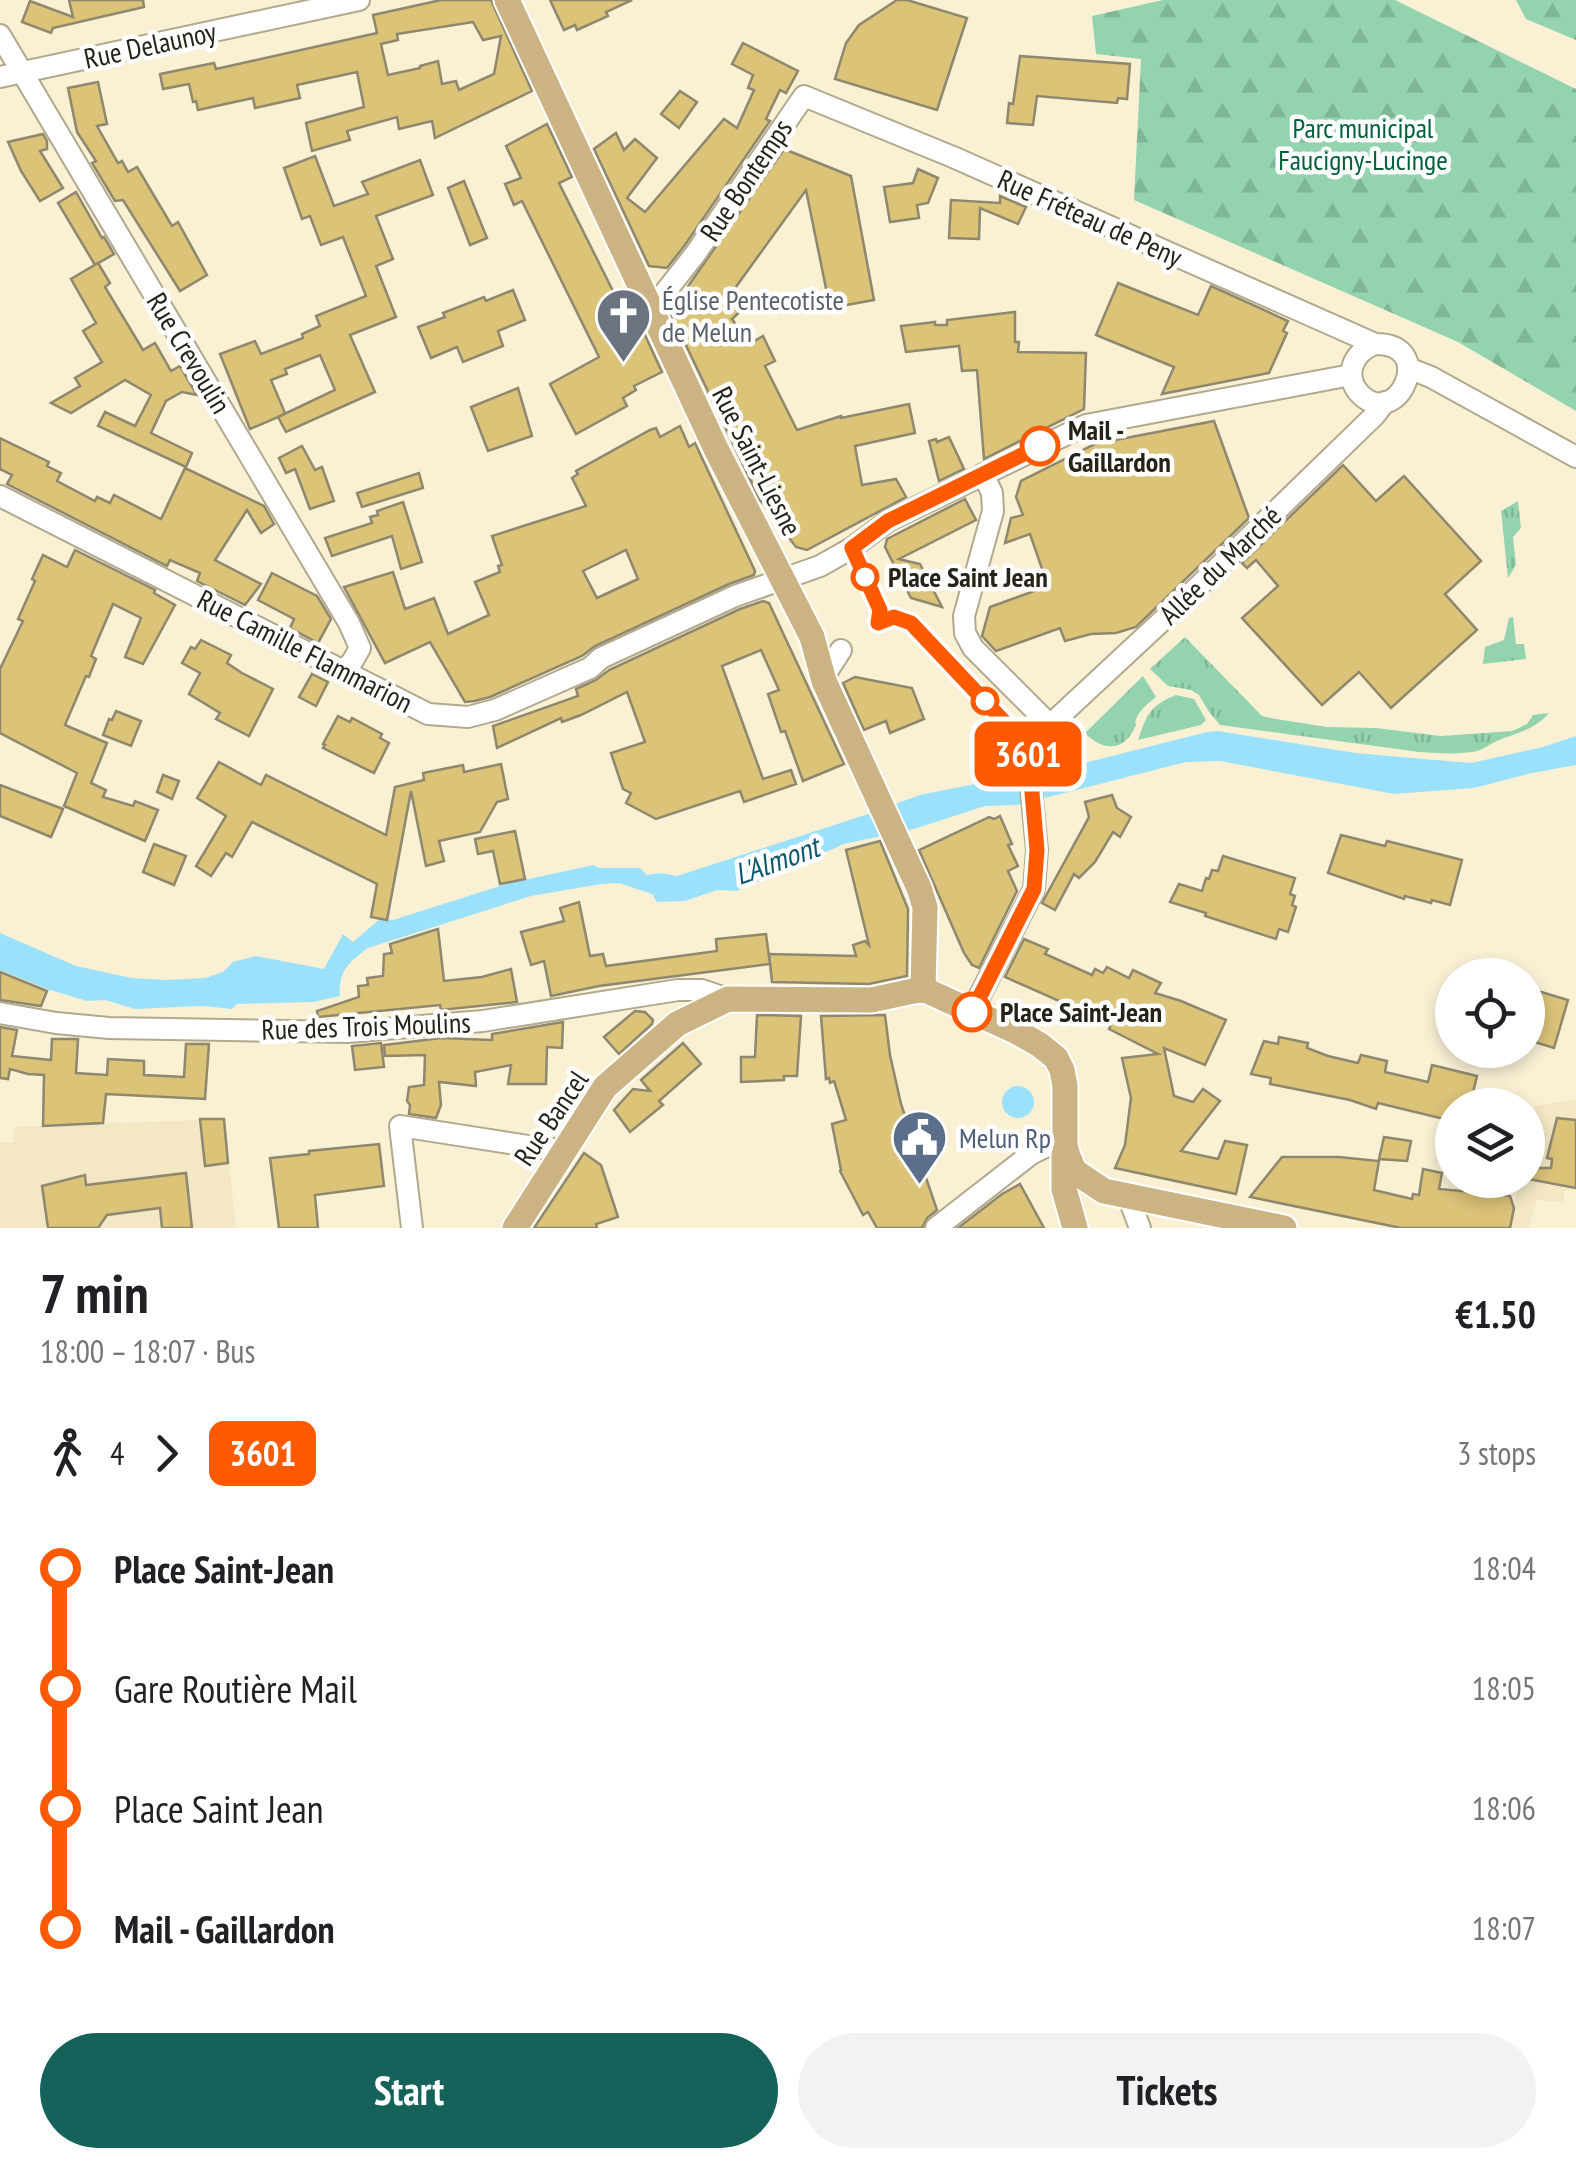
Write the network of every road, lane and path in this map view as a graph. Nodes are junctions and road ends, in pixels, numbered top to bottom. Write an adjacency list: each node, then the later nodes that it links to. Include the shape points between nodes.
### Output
1 (359, 0): 4 (street, Rue Delaunoy)
2 (507, 0): 7 (main road, Rue Saint-Liesne)
3 (0, 35): 4 (street, Rue Crevoulin)
4 (22, 72): 5 (street, Rue Delaunoy); 17 (street, Rue Crevoulin, via 349,623 360,648)
5 (0, 77)
6 (804, 96): 7 (street, Rue Bontemps); 8 (street, Rue Fréteau de Peny)
7 (651, 310): 15 (main road, Rue Saint-Liesne)
8 (1374, 344): 9 (street, via 1400,352); 10 (street, via 1355,359)
9 (1408, 368): 11 (street, via 1406,386); 12 (street)
10 (1351, 374): 11 (street, via 1358,392); 13 (street, Rue Camille Flammarion, via 1086,425)
11 (1385, 402): 19 (street, Allée du Marché)
12 (1576, 456)
13 (987, 483): 15 (street, Rue Camille Flammarion, via 888,521 820,566); 19 (street, via 993,511 965,633)
14 (0, 496): 17 (street, Rue Camille Flammarion)
15 (782, 580): 17 (street, Rue Camille Flammarion, via 468,717 428,714); 18 (main road, Rue Saint-Liesne, via 812,637)
16 (841, 650): 18 (street)
17 (342, 671)
18 (823, 678): 20 (main road, Rue Saint-Liesne, via 925,907)
19 (1050, 725): 22 (street, Allée du Marché, via 1028,747 1034,889)
20 (923, 990): 21 (main road, Rue Bancel, via 872,1000); 22 (main road)
21 (728, 999): 23 (street, Rue des Trois Moulins, via 678,990 483,1021 348,1032 109,1028); 25 (main road, Rue Bancel, via 678,1024 640,1054 605,1087)
22 (972, 1012): 24 (main road, via 1056,1058 1065,1086)
23 (0, 1013)
24 (1065, 1145): 26 (main road, via 1085,1181); 29 (street, via 1030,1154); 30 (main road, via 1064,1189)
25 (565, 1149): 27 (street, via 400,1126); 28 (main road, Rue Bancel)
26 (1128, 1196): 31 (street); 32 (main road)
27 (412, 1228)
28 (515, 1228)
29 (936, 1228)
30 (1075, 1228)
31 (1140, 1228)
32 (1284, 1228)

